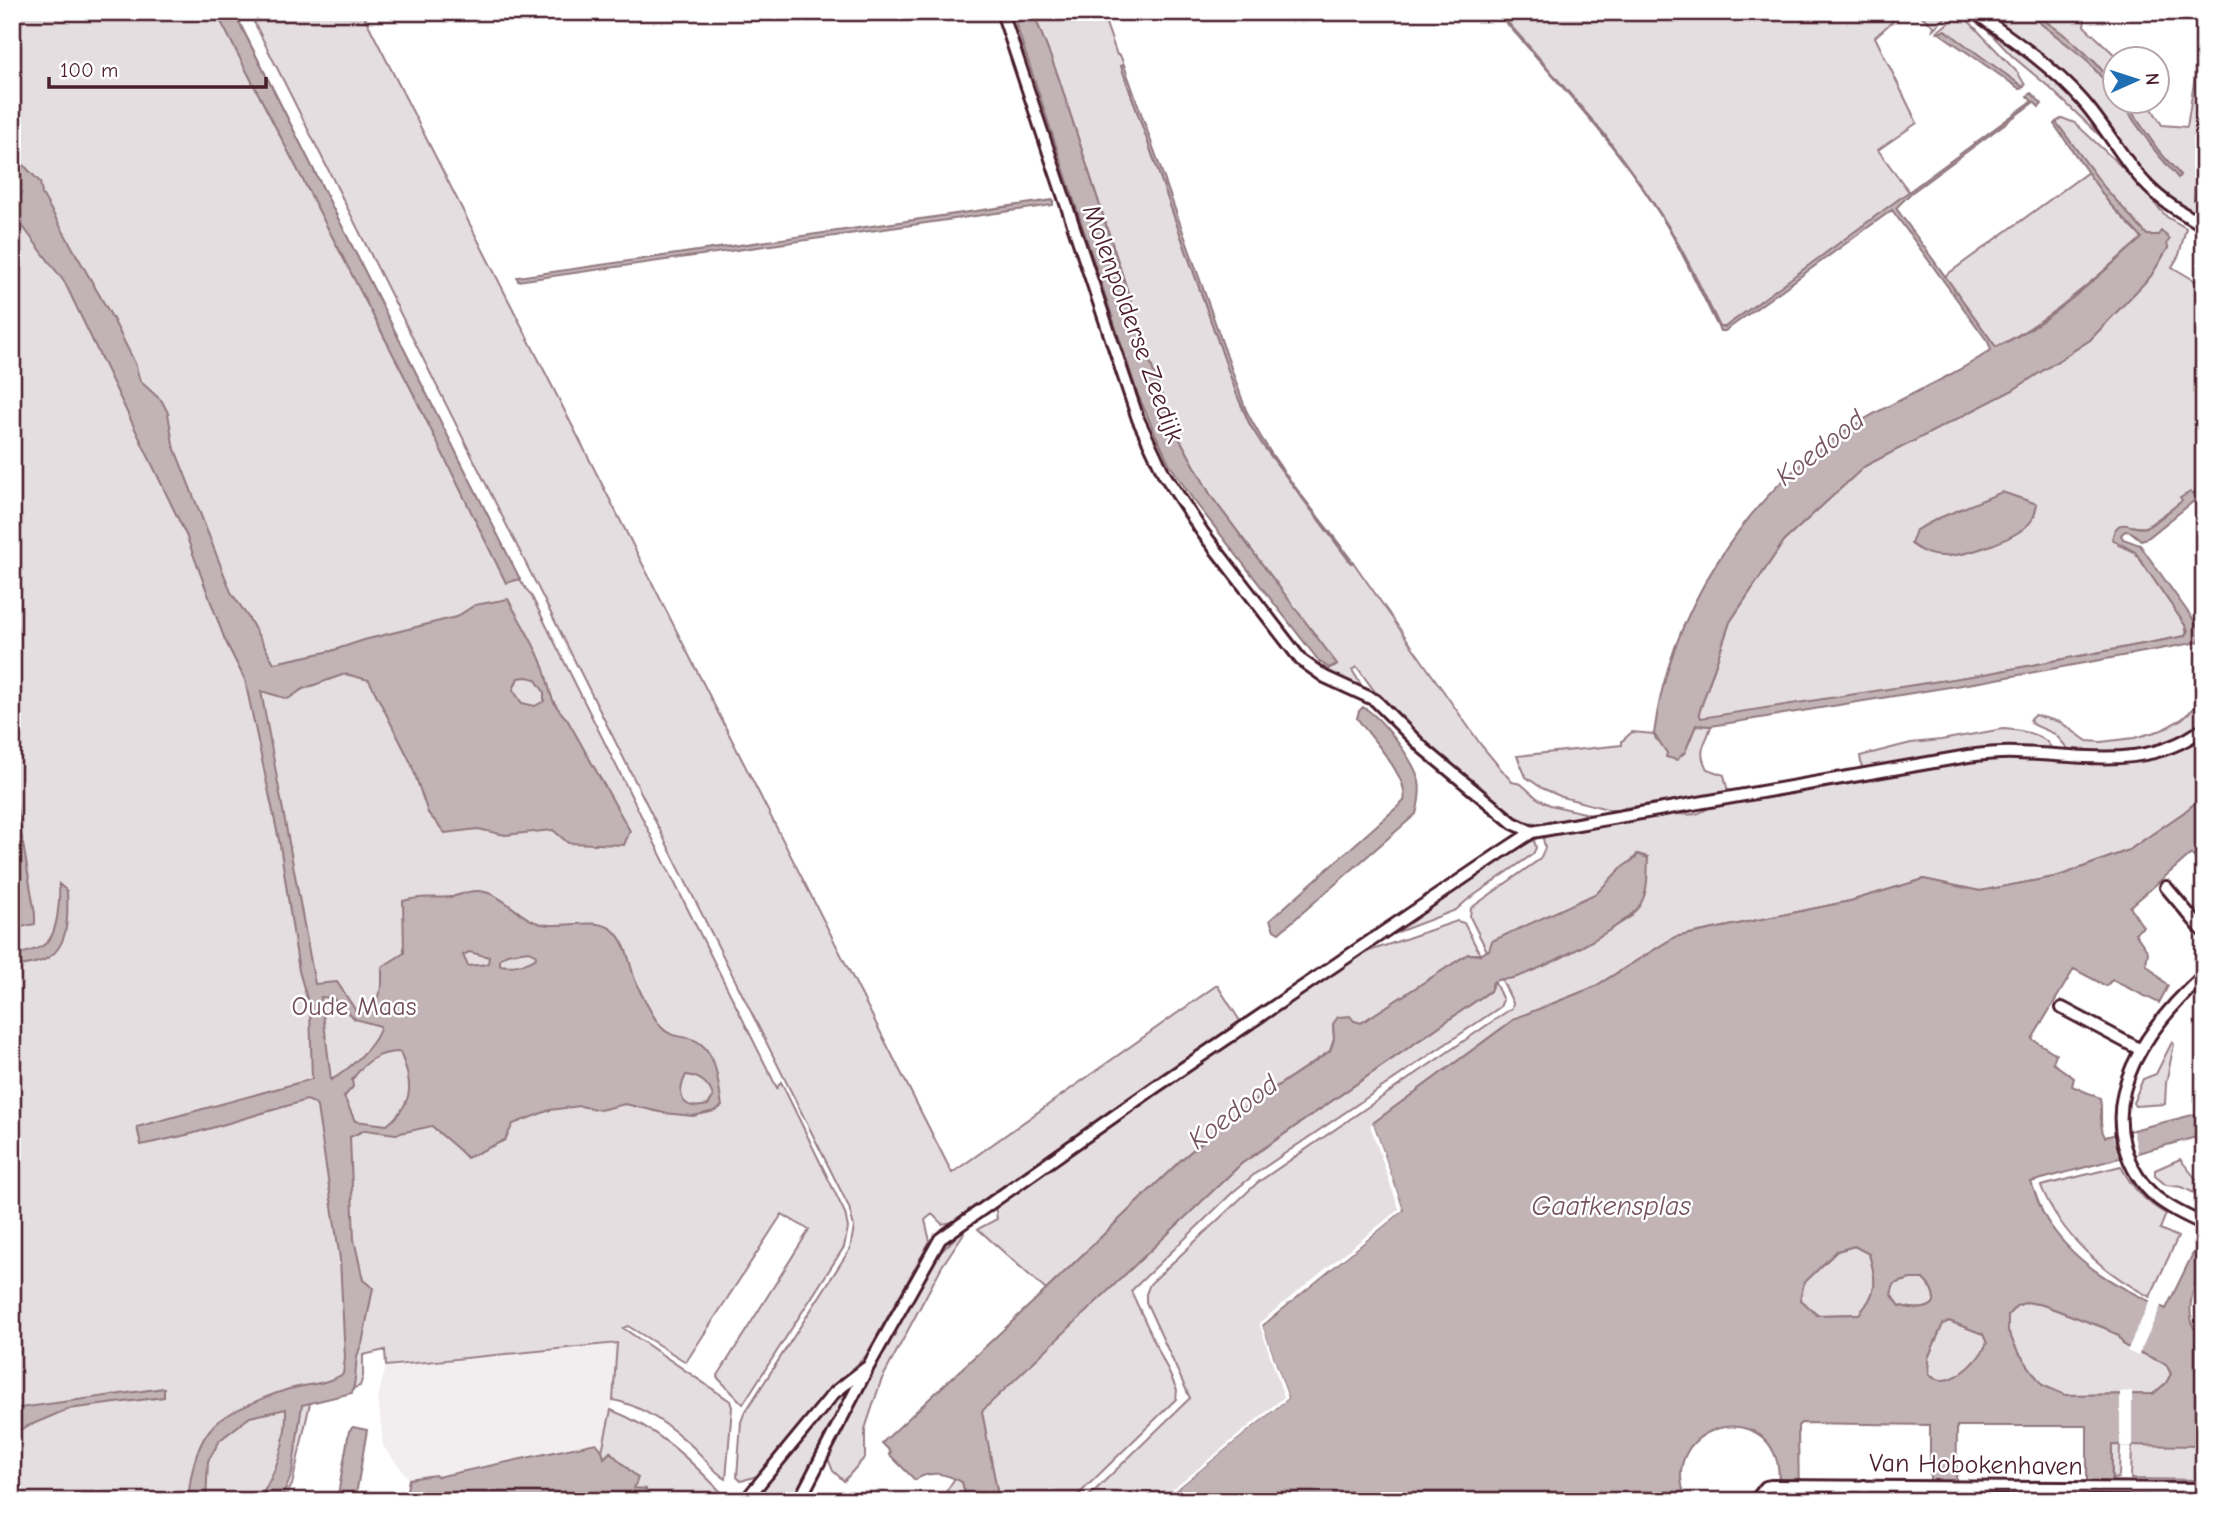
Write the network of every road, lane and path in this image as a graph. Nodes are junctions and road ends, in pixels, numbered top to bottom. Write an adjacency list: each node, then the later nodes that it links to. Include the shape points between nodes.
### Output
1 (1002, 12): 5 (street, Molenpolderse Zeedijk, via 1138,419 1171,484 1301,660 1325,677 1375,700 1431,755 1513,823)
2 (1974, 12): 3 (street, via 2067,83 2154,193)
3 (2204, 225)
4 (2204, 729): 5 (street, via 2173,747 2134,757 2016,752 1968,756)
5 (1532, 832): 12 (street, via 940,1239)
6 (2166, 887): 7 (street)
7 (2204, 932)
8 (2204, 975): 10 (street, via 2175,1003)
9 (2062, 1008): 10 (street)
10 (2141, 1050): 11 (street, via 2121,1101 2119,1118 2127,1156 2135,1174 2158,1199)
11 (2204, 1224)
12 (868, 1367): 16 (street, via 834,1392); 17 (street)
13 (1864, 1486): 14 (street, Van Hobokenhaven); 18 (street, Van Hobokenhaven, via 1766,1487); 19 (street)
14 (2021, 1487): 15 (street, Van Hobokenhaven); 20 (street)
15 (2198, 1493)
16 (745, 1501)
17 (799, 1501)
18 (1755, 1501)
19 (1864, 1501)
20 (2021, 1501)

